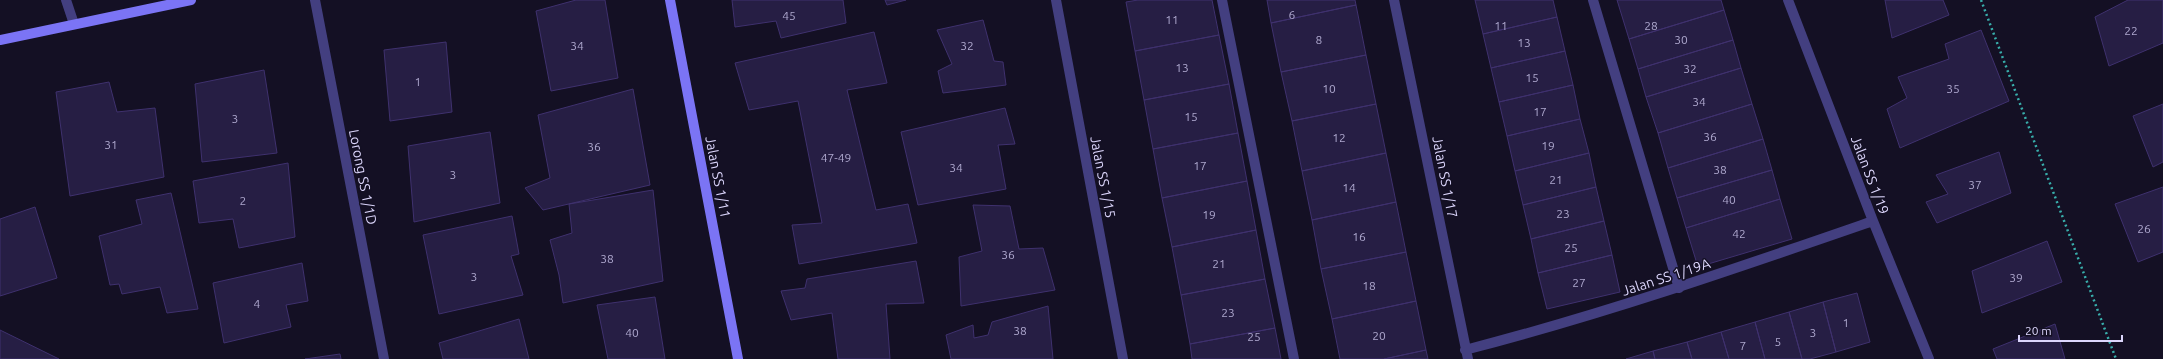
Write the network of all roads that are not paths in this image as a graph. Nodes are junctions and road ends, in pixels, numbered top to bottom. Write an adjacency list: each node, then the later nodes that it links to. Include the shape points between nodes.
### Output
1 (66, 0): 10 (street)
2 (191, 0): 10 (street)
3 (314, 0): 15 (street, Lorong SS 1/1D)
4 (670, 0): 16 (street, Jalan SS 1/11)
5 (1056, 0): 17 (street, Jalan SS 1/15)
6 (1222, 0): 18 (street)
7 (1394, 0): 14 (street, Jalan SS 1/17)
8 (1593, 0): 13 (street)
9 (1788, 0): 12 (street, Jalan SS 1/19)
10 (74, 24): 11 (street)
11 (0, 40)
12 (1873, 221): 13 (street, Jalan SS 1/19A); 19 (street, Jalan SS 1/19)
13 (1679, 288): 14 (street, Jalan SS 1/19A)
14 (1467, 354)
15 (384, 359)
16 (738, 359)
17 (1123, 359)
18 (1294, 359)
19 (1929, 359)

